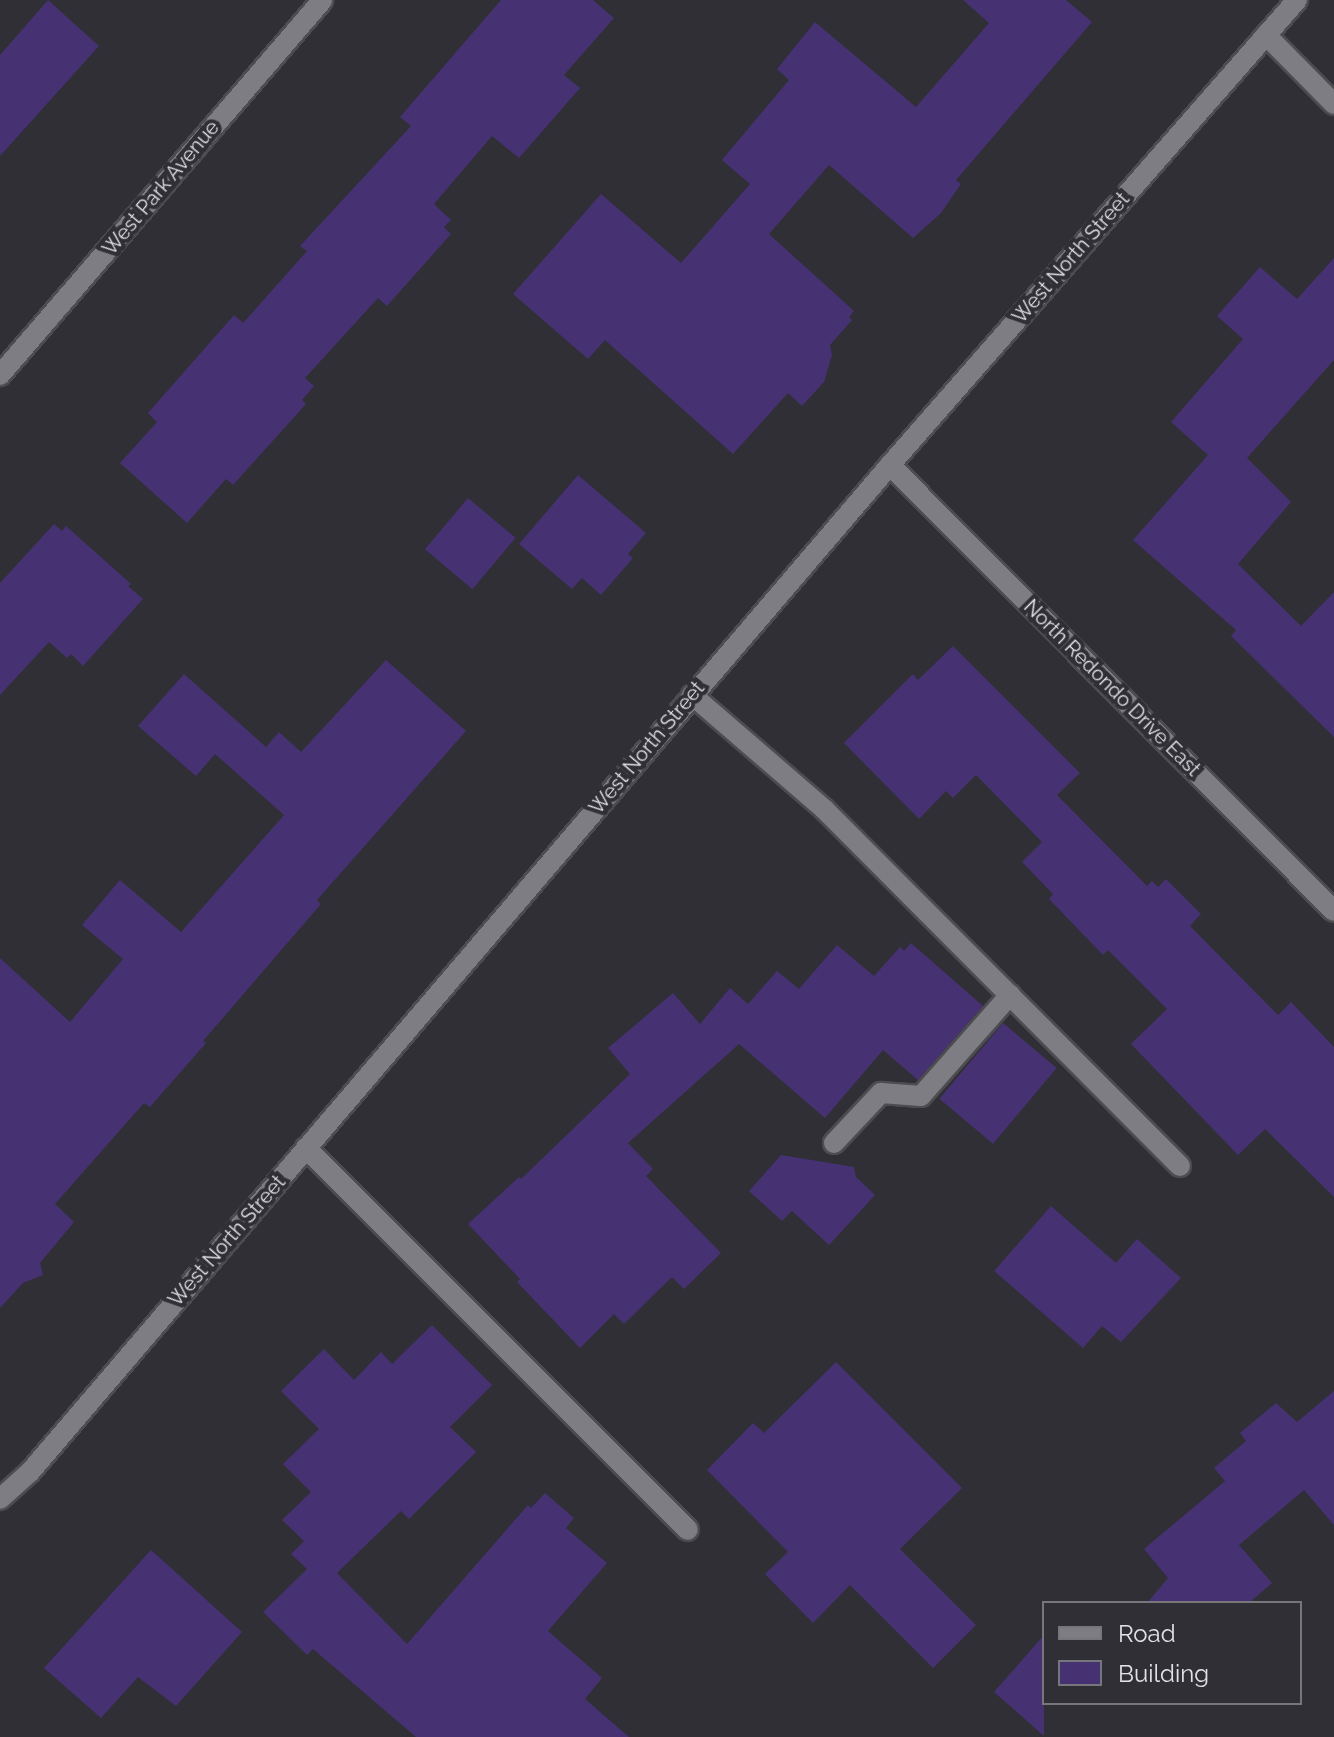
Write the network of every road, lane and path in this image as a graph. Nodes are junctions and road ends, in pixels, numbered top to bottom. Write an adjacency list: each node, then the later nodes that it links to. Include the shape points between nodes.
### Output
1 (322, 0): 5 (street, West Park Avenue)
2 (1297, 0): 3 (street, West North Street)
3 (1266, 35): 4 (street); 6 (street, West North Street)
4 (1334, 104)
5 (0, 375)
6 (890, 465): 7 (street, West North Street); 8 (street, North Redondo Drive East)
7 (692, 695): 9 (street, via 824,809); 11 (street, West North Street)
8 (1334, 911)
9 (1010, 995): 10 (street, via 921,1096 881,1093); 12 (street)
10 (834, 1143)
11 (306, 1148): 13 (street, West North Street, via 30,1472); 14 (street)
12 (1180, 1166)
13 (0, 1499)
14 (688, 1530)

